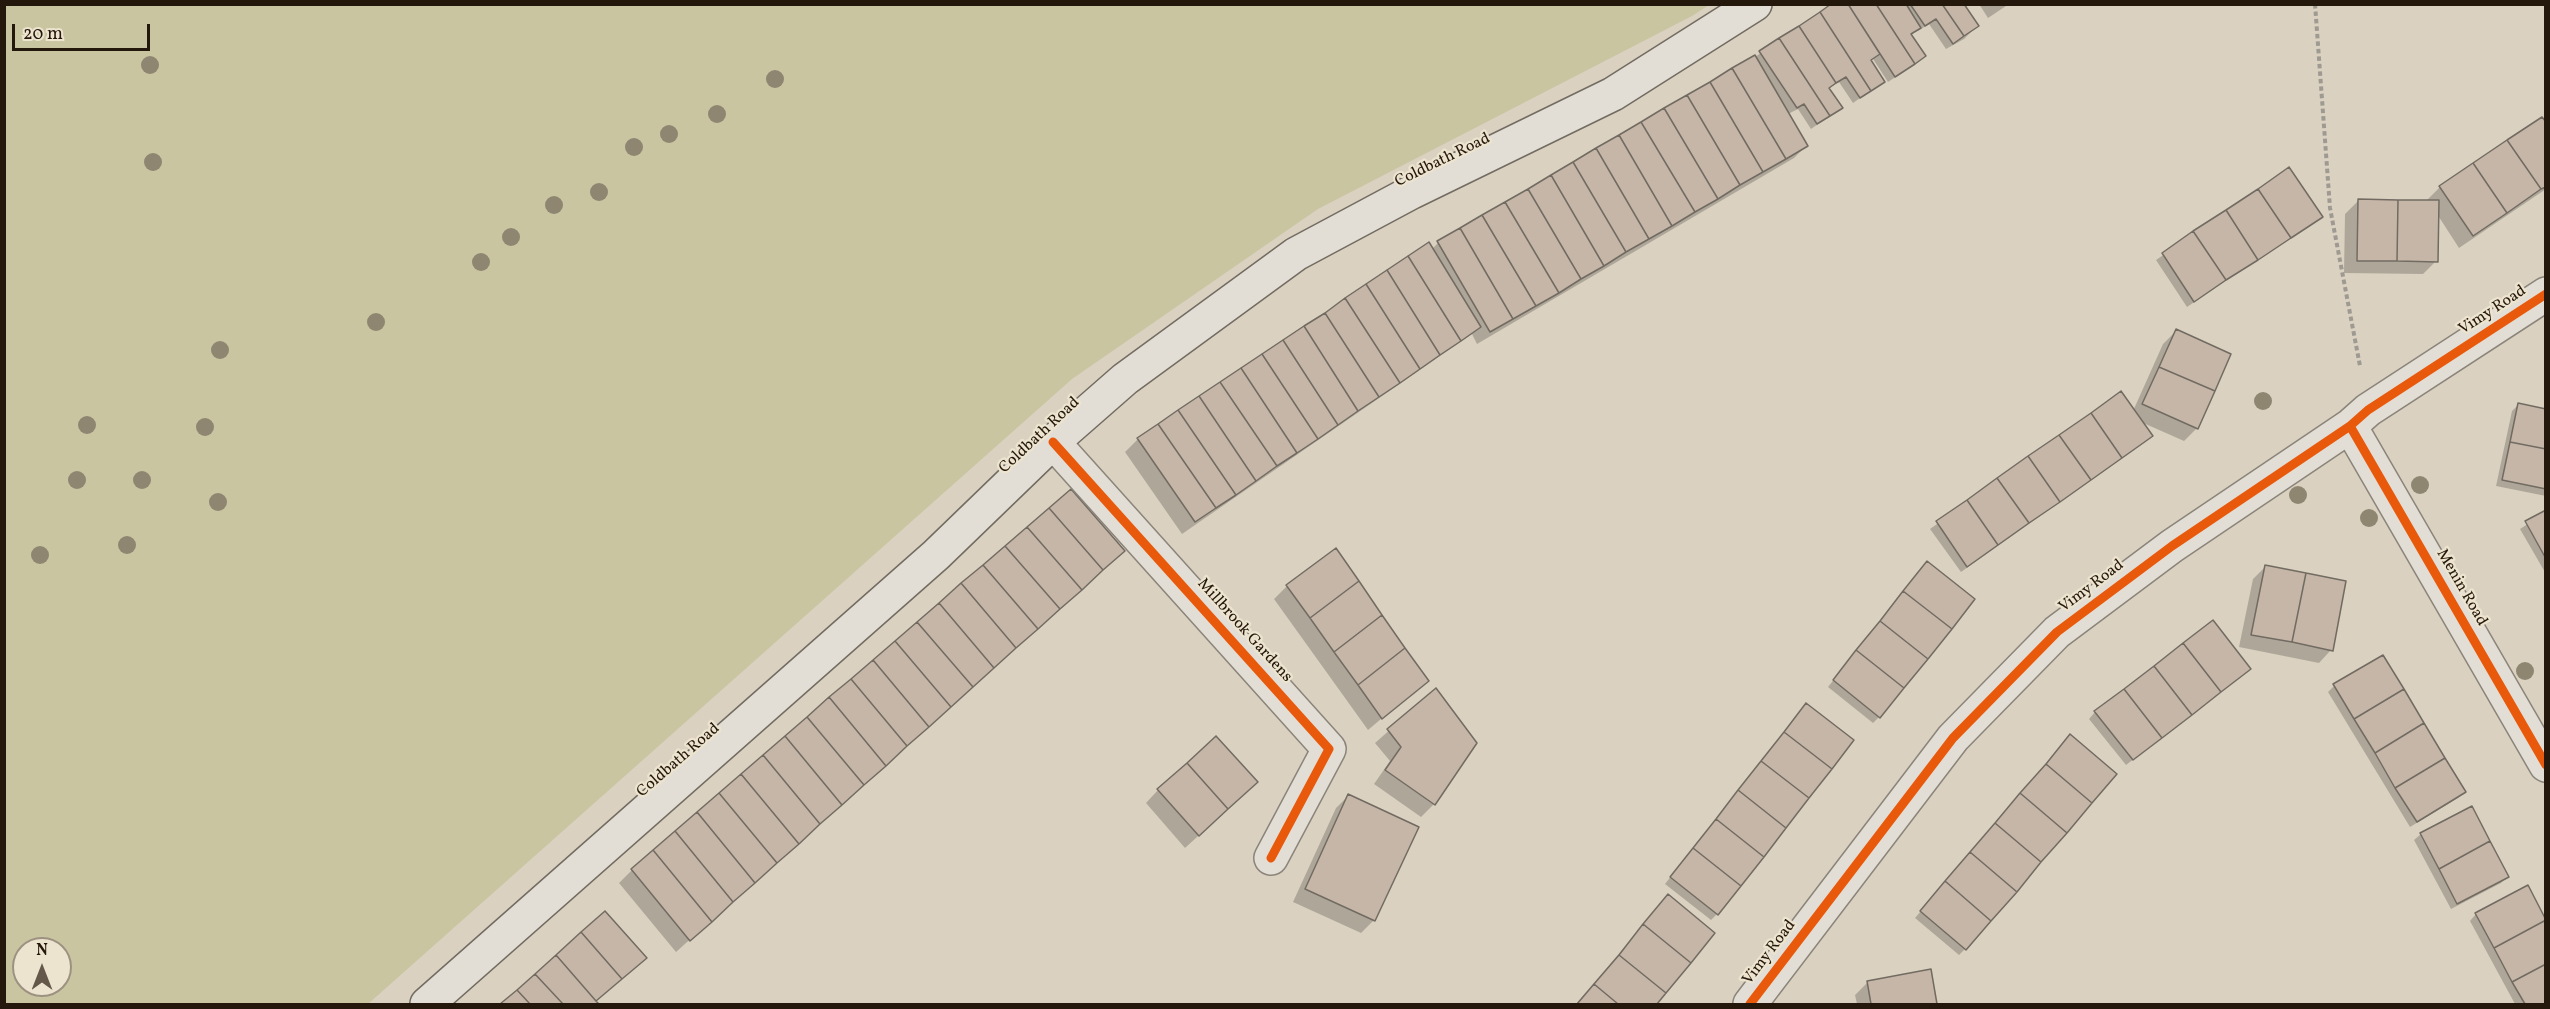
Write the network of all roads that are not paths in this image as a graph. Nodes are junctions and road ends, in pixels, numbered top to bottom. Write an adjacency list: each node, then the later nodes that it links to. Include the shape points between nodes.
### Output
1 (1755, 4): 4 (street, Coldbath Road, via 1613,94 1412,192 1296,254 1125,379)
2 (2546, 294): 3 (street, Vimy Road)
3 (2359, 418): 5 (street, Menin Road); 8 (street, Vimy Road, via 2172,546 2057,632 1953,738)
4 (1053, 442): 6 (street, Millbrook Gardens, via 1329,749); 7 (street, Coldbath Road, via 936,555)
5 (2546, 765)
6 (1271, 858)
7 (427, 1005)
8 (1750, 1005)

